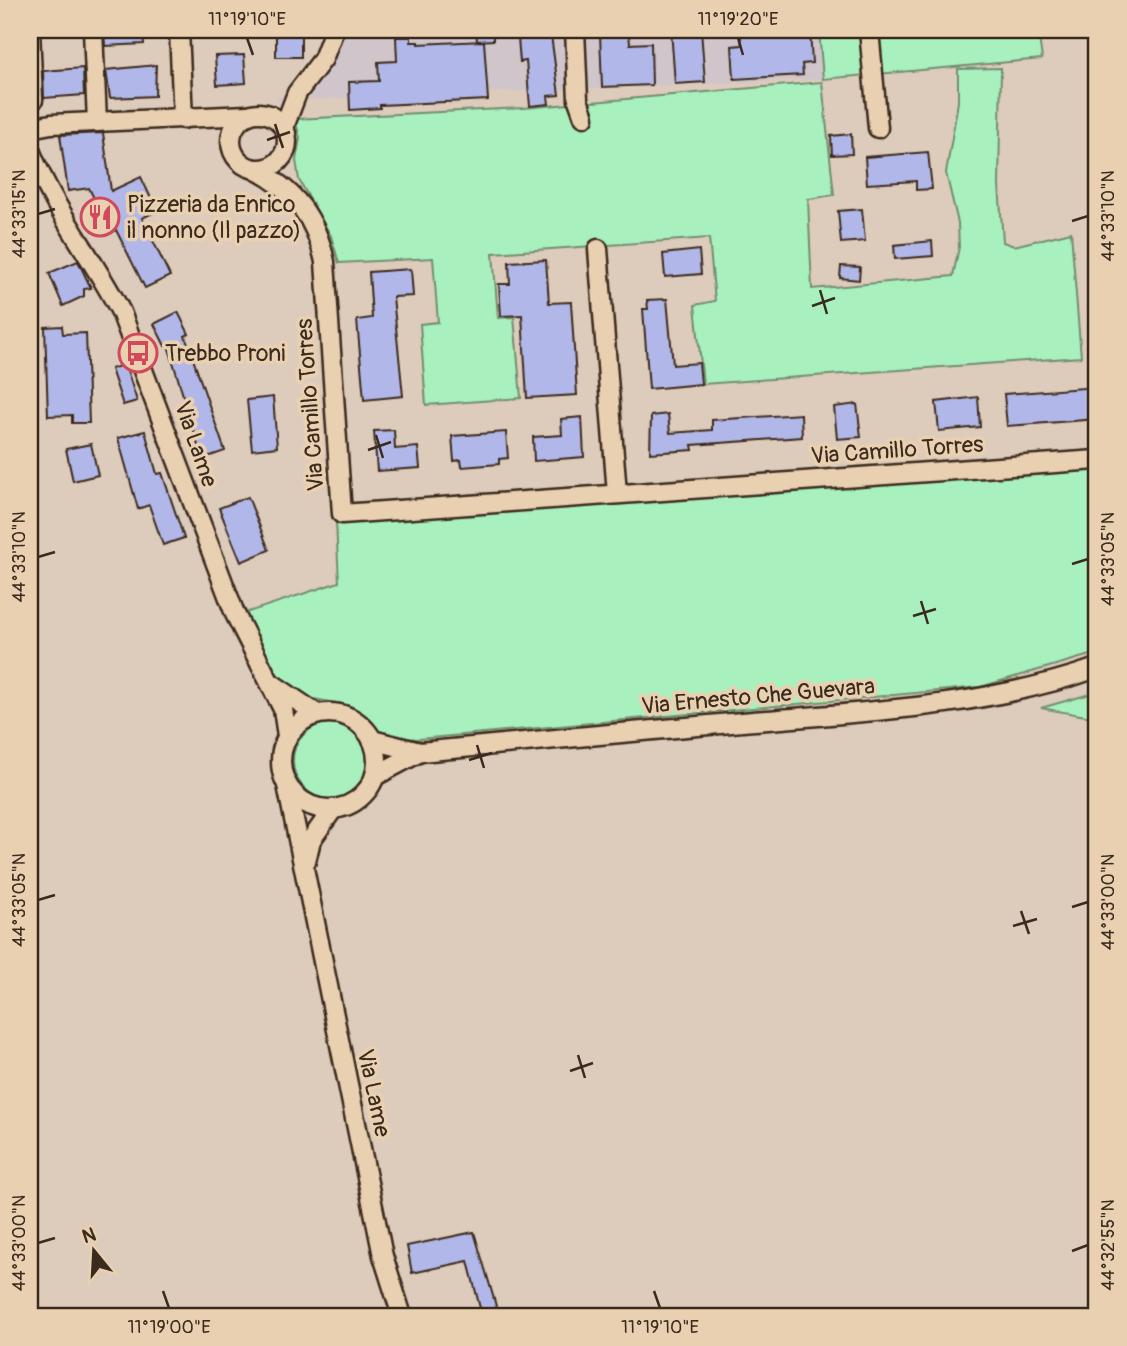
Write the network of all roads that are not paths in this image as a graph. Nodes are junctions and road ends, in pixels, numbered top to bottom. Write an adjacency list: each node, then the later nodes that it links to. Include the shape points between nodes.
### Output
1 (30, 30): 8 (street)
2 (93, 30): 12 (street)
3 (178, 30): 11 (street)
4 (334, 30): 7 (street, via 323,59)
5 (575, 30): 10 (street, via 578,100)
6 (869, 30): 15 (street)
7 (297, 93): 9 (street); 13 (street)
8 (33, 100)
9 (254, 114): 11 (street); 13 (street, via 270,115); 16 (street, via 235,125)
10 (584, 117)
11 (192, 119): 12 (street); 16 (street)
12 (97, 122): 14 (street)
13 (284, 127): 18 (street)
14 (30, 128)
15 (878, 128)
16 (230, 141): 19 (street, via 239,162)
17 (30, 150): 25 (street, Via Lame, via 52,197 121,312 235,614)
18 (285, 153): 19 (street, via 272,166); 20 (street, Via Camillo Torres)
19 (254, 169): 20 (street, Via Camillo Torres)
20 (292, 194): 23 (street, Via Camillo Torres, via 310,216 324,262 342,514)
21 (598, 249): 23 (street)
22 (1097, 460): 23 (street, Via Camillo Torres)
23 (617, 494)
24 (1097, 668): 29 (street, Via Ernesto Che Guevara, via 979,700)
25 (271, 683): 26 (street, Via Lame); 27 (street, Via Lame, via 287,721)
26 (317, 714): 27 (street, via 300,722); 28 (street, via 337,713 353,719)
27 (287, 736): 31 (street, via 281,757)
28 (372, 740): 29 (street, Via Ernesto Che Guevara); 30 (street)
29 (420, 752): 30 (street, Via Ernesto Che Guevara)
30 (375, 776): 32 (street, via 361,796)
31 (287, 785): 32 (street, via 308,804); 33 (street, Via Lame)
32 (333, 809): 33 (street, Via Lame, via 311,840)
33 (304, 878): 34 (street, Via Lame, via 383,1256)
34 (402, 1316)

